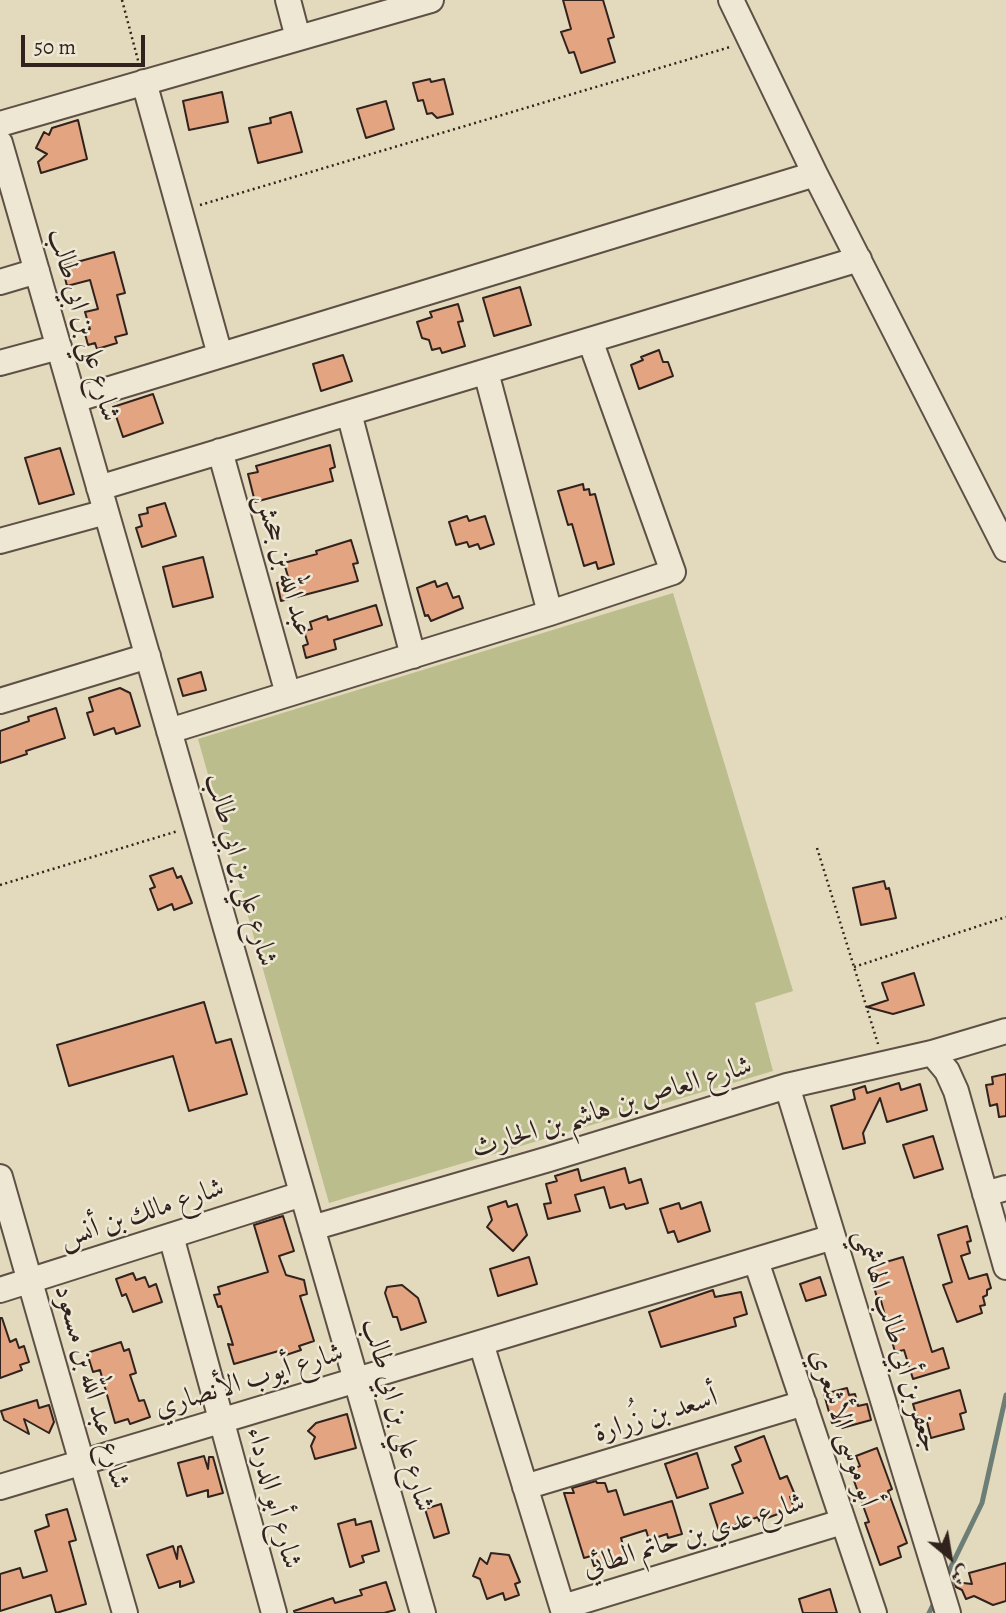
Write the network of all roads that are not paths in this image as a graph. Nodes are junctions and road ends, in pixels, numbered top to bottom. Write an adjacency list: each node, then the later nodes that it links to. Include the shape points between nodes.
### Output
1 (289, 0): 4 (street)
2 (431, 0): 4 (street)
3 (731, 0): 8 (street)
4 (298, 38): 5 (street)
5 (144, 82): 6 (street); 14 (street)
6 (0, 124)
7 (0, 143): 10 (street, شارع علي بن ابي طالب)
8 (815, 174): 9 (street); 14 (street)
9 (859, 259): 12 (street); 23 (street)
10 (37, 271): 11 (street); 13 (street, شارع علي بن ابي طالب)
11 (0, 282)
12 (590, 340): 16 (street); 24 (street, via 673,572)
13 (59, 347): 15 (street); 17 (street, شارع علي بن ابي طالب)
14 (220, 355): 17 (street)
15 (0, 363)
16 (486, 372): 18 (street); 24 (street)
17 (74, 400): 20 (street, شارع علي بن ابي طالب)
18 (349, 412): 19 (street); 26 (street)
19 (220, 451): 20 (street); 27 (street, عبد الله بن جحش)
20 (99, 488): 21 (street, شارع علي بن ابي طالب)
21 (106, 512): 22 (street); 25 (street, شارع علي بن ابي طالب)
22 (0, 541)
23 (1006, 550)
24 (550, 613): 26 (street)
25 (148, 656): 28 (street); 29 (street, شارع علي بن ابي طالب)
26 (413, 656): 27 (street)
27 (288, 694): 29 (street)
28 (0, 701)
29 (169, 731): 35 (street, شارع علي بن ابي طالب)
30 (1006, 1031): 31 (street, شارع العاص بن هاشم بن الحارث)
31 (932, 1053): 32 (street, شارع العاص بن هاشم بن الحارث); 34 (street, via 947,1071)
32 (787, 1086): 36 (street, شارع العاص بن هاشم بن الحارث); 38 (street, جعفر بن أبي طالب الهاشمي)
33 (0, 1177): 41 (street, شارع عبد الله بن مسعود)
34 (996, 1191): 40 (street)
35 (302, 1194): 36 (street, شارع علي بن ابي طالب); 37 (street, شارع مالك بن أنس)
36 (312, 1228): 44 (street, شارع علي بن ابي طالب)
37 (172, 1236): 41 (street, شارع مالك بن أنس); 46 (street, شارع أبو الدرداء)
38 (833, 1237): 39 (street, شارع أيوب الأنصاري); 56 (street, جعفر بن أبي طالب الهاشمي)
39 (756, 1261): 43 (street, شارع أيوب الأنصاري); 45 (street, أبو موسى الأشعري)
40 (1006, 1267)
41 (30, 1281): 42 (street, شارع مالك بن أنس); 47 (street, شارع عبد الله بن مسعود)
42 (0, 1290)
43 (481, 1343): 44 (street, شارع أيوب الأنصاري); 49 (street)
44 (356, 1380): 46 (street, شارع أيوب الأنصاري); 54 (street, شارع علي بن ابي طالب)
45 (804, 1403): 49 (street, أسعد بن زُرارة); 50 (street, أبو موسى الأشعري)
46 (221, 1420): 47 (street, شارع أيوب الأنصاري); 53 (street, شارع أبو الدرداء)
47 (82, 1462): 48 (street, شارع أيوب الأنصاري); 52 (street, شارع عبد الله بن مسعود)
48 (0, 1486)
49 (525, 1487): 51 (street)
50 (842, 1522): 51 (street, شارع عدي بن حاتم الطائي); 55 (street, أبو موسى الأشعري)
51 (564, 1610)
52 (125, 1613)
53 (274, 1613)
54 (423, 1613)
55 (874, 1613)
56 (948, 1613)

